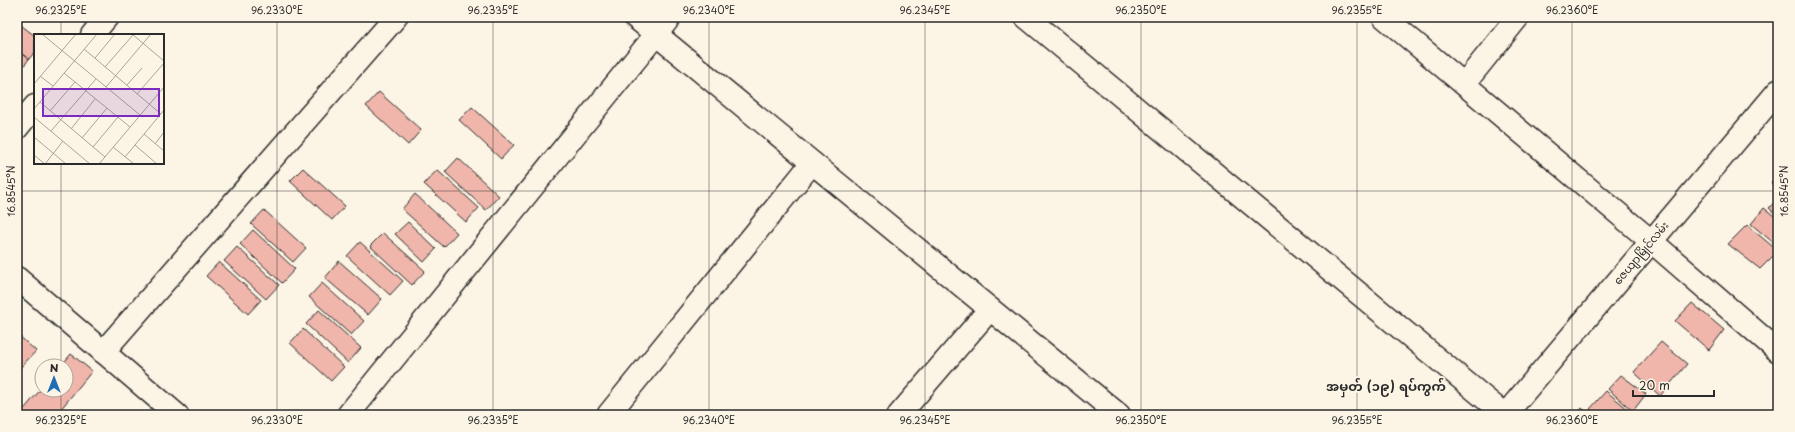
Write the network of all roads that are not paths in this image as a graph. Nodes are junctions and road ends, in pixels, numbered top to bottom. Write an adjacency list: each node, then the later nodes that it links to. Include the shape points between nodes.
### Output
1 (107, 17): 8 (street)
2 (396, 17): 19 (street)
3 (635, 17): 9 (street)
4 (670, 17): 9 (street)
5 (1026, 17): 25 (street)
6 (1384, 17): 10 (street)
7 (1518, 17): 10 (street)
8 (93, 34)
9 (656, 34): 14 (street); 21 (street)
10 (1464, 84): 15 (street)
11 (1778, 91): 15 (street, ဇေယျာမြိုင်လမ်း)
12 (34, 107): 13 (street)
13 (17, 128)
14 (812, 163): 17 (street); 22 (street)
15 (1651, 241): 18 (street); 25 (street, ဇေယျာမြိုင်လမ်း)
16 (17, 278): 19 (street)
17 (990, 309): 23 (street); 24 (street)
18 (1778, 351)
19 (103, 352): 20 (street)
20 (177, 415)
21 (348, 415)
22 (608, 415)
23 (899, 415)
24 (1119, 415)
25 (1505, 415)

